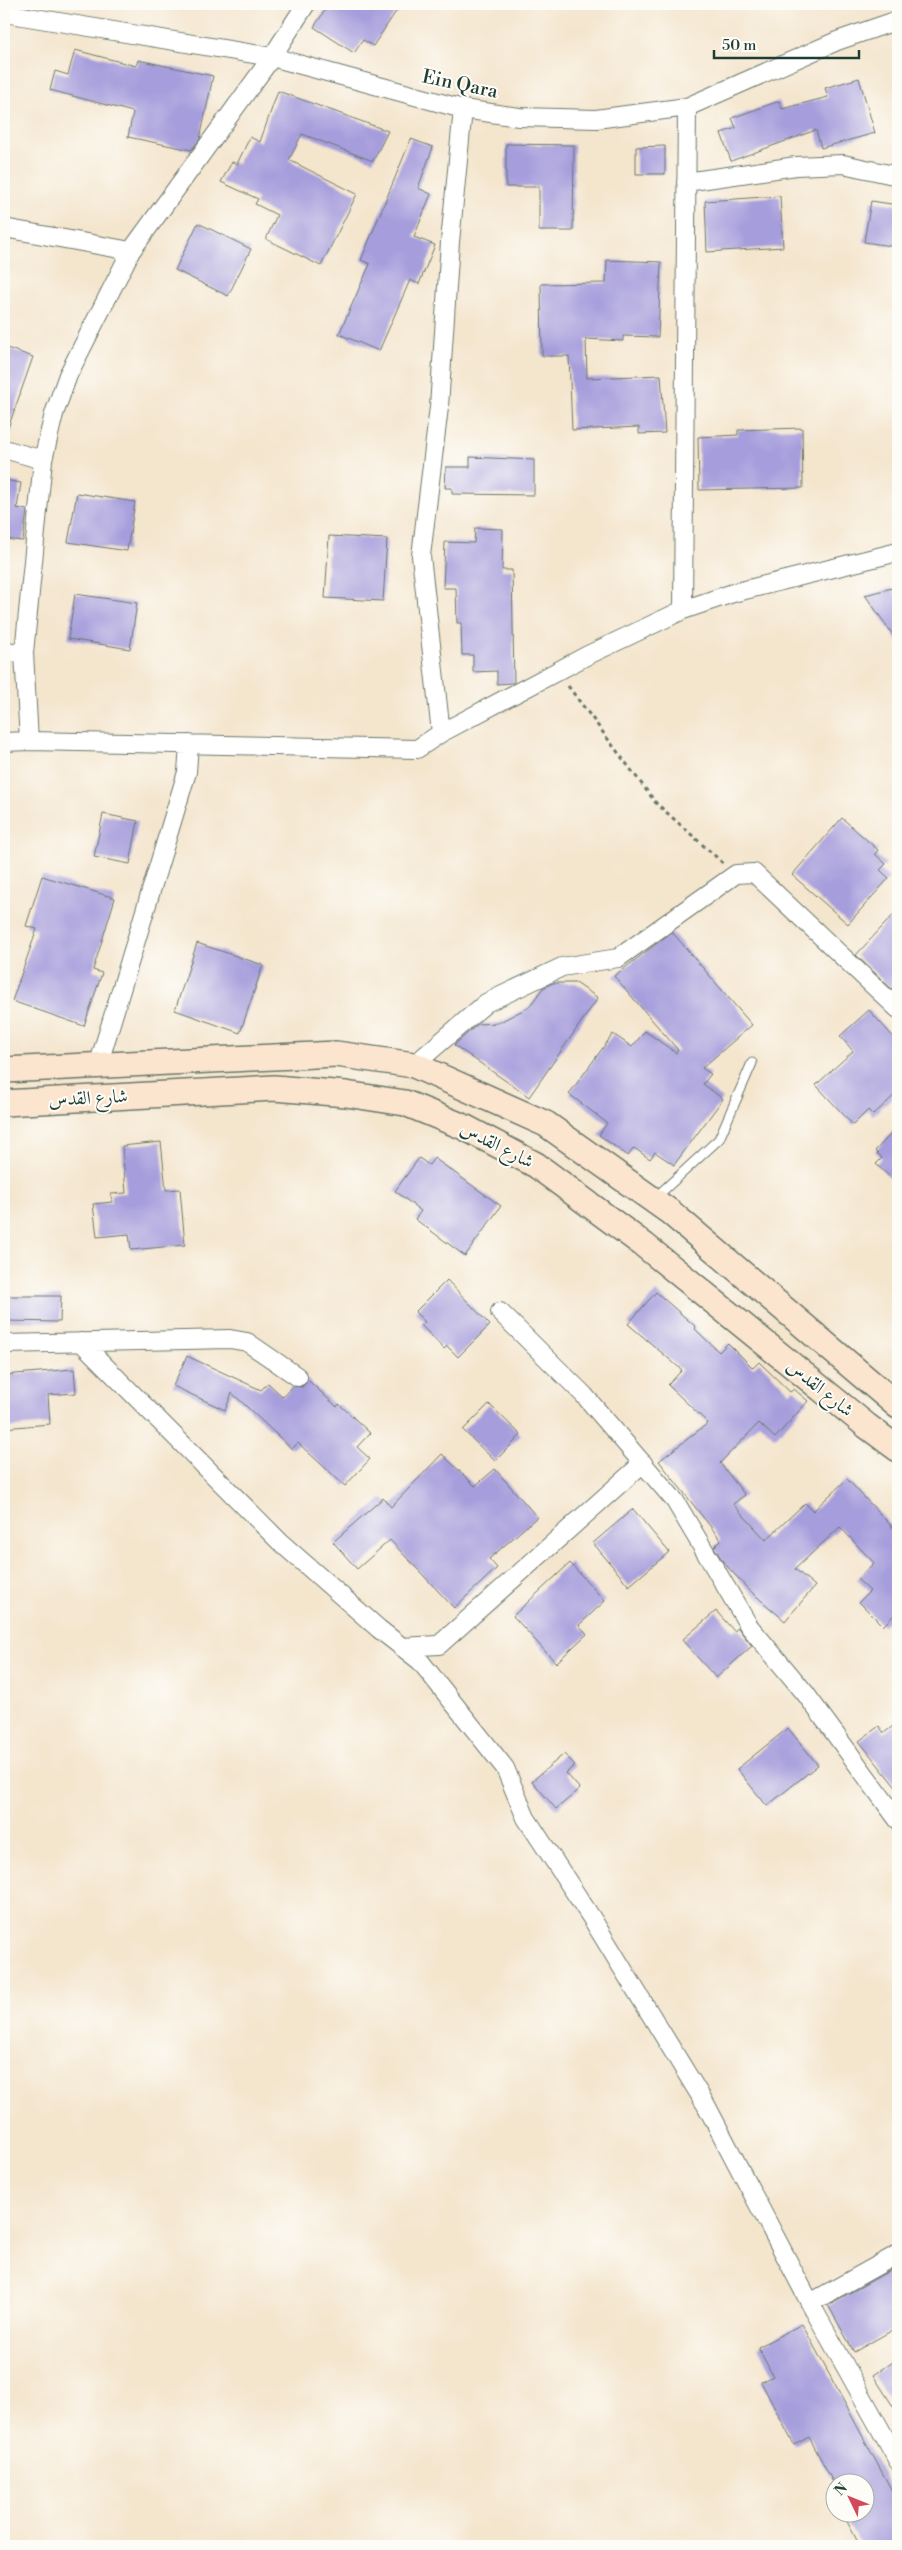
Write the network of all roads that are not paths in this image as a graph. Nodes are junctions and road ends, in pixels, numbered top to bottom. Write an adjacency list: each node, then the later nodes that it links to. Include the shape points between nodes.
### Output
1 (306, 4): 5 (street)
2 (27, 10): 3 (street, Ein Qara); 5 (street, Ein Qara)
3 (4, 13)
4 (898, 20): 6 (street, Ein Qara, via 838,41)
5 (272, 57): 7 (street, Ein Qara); 11 (street)
6 (687, 107): 7 (street, Ein Qara, via 596,119 519,117); 9 (street)
7 (463, 109): 18 (street, via 439,407 421,556)
8 (898, 176): 9 (street, via 843,164 796,166)
9 (686, 182): 15 (street)
10 (4, 228): 11 (street)
11 (132, 250): 13 (street, via 68,376 54,414)
12 (4, 450): 13 (street)
13 (43, 460): 17 (street)
14 (898, 552): 15 (street, via 733,593)
15 (683, 610): 18 (street)
16 (4, 651): 17 (street)
17 (24, 652): 19 (street)
18 (441, 733): 21 (street, via 417,749)
19 (29, 741): 20 (street); 21 (street)
20 (4, 742)
21 (189, 744): 25 (street, via 187,772)
22 (898, 1009): 24 (street, via 754,874 736,874 618,958 562,967 486,1002)
23 (752, 1063): 28 (lane, via 719,1139)
24 (414, 1065): 25 (main road, شارع القدس, via 336,1054); 28 (main road, شارع القدس, via 546,1124)
25 (98, 1066): 26 (main road, شارع القدس)
26 (4, 1070)
27 (4, 1103): 34 (main road, شارع القدس, via 274,1088 405,1103 464,1127 536,1164 644,1245)
28 (653, 1200): 33 (main road, شارع القدس)
29 (500, 1312): 36 (street, via 584,1395)
30 (81, 1342): 31 (street); 32 (street, via 230,1339 247,1342); 37 (street, via 280,1542)
31 (4, 1344)
32 (298, 1377)
33 (898, 1406): 34 (main road)
34 (867, 1426): 35 (main road, شارع القدس)
35 (898, 1449)
36 (643, 1463): 37 (street, via 439,1645); 38 (street, via 675,1501 749,1626 805,1693)
37 (401, 1647): 40 (street, via 420,1662 505,1768 526,1818 706,2105)
38 (898, 1820)
39 (898, 2254): 40 (street)
40 (810, 2303): 41 (street)
41 (898, 2461)

